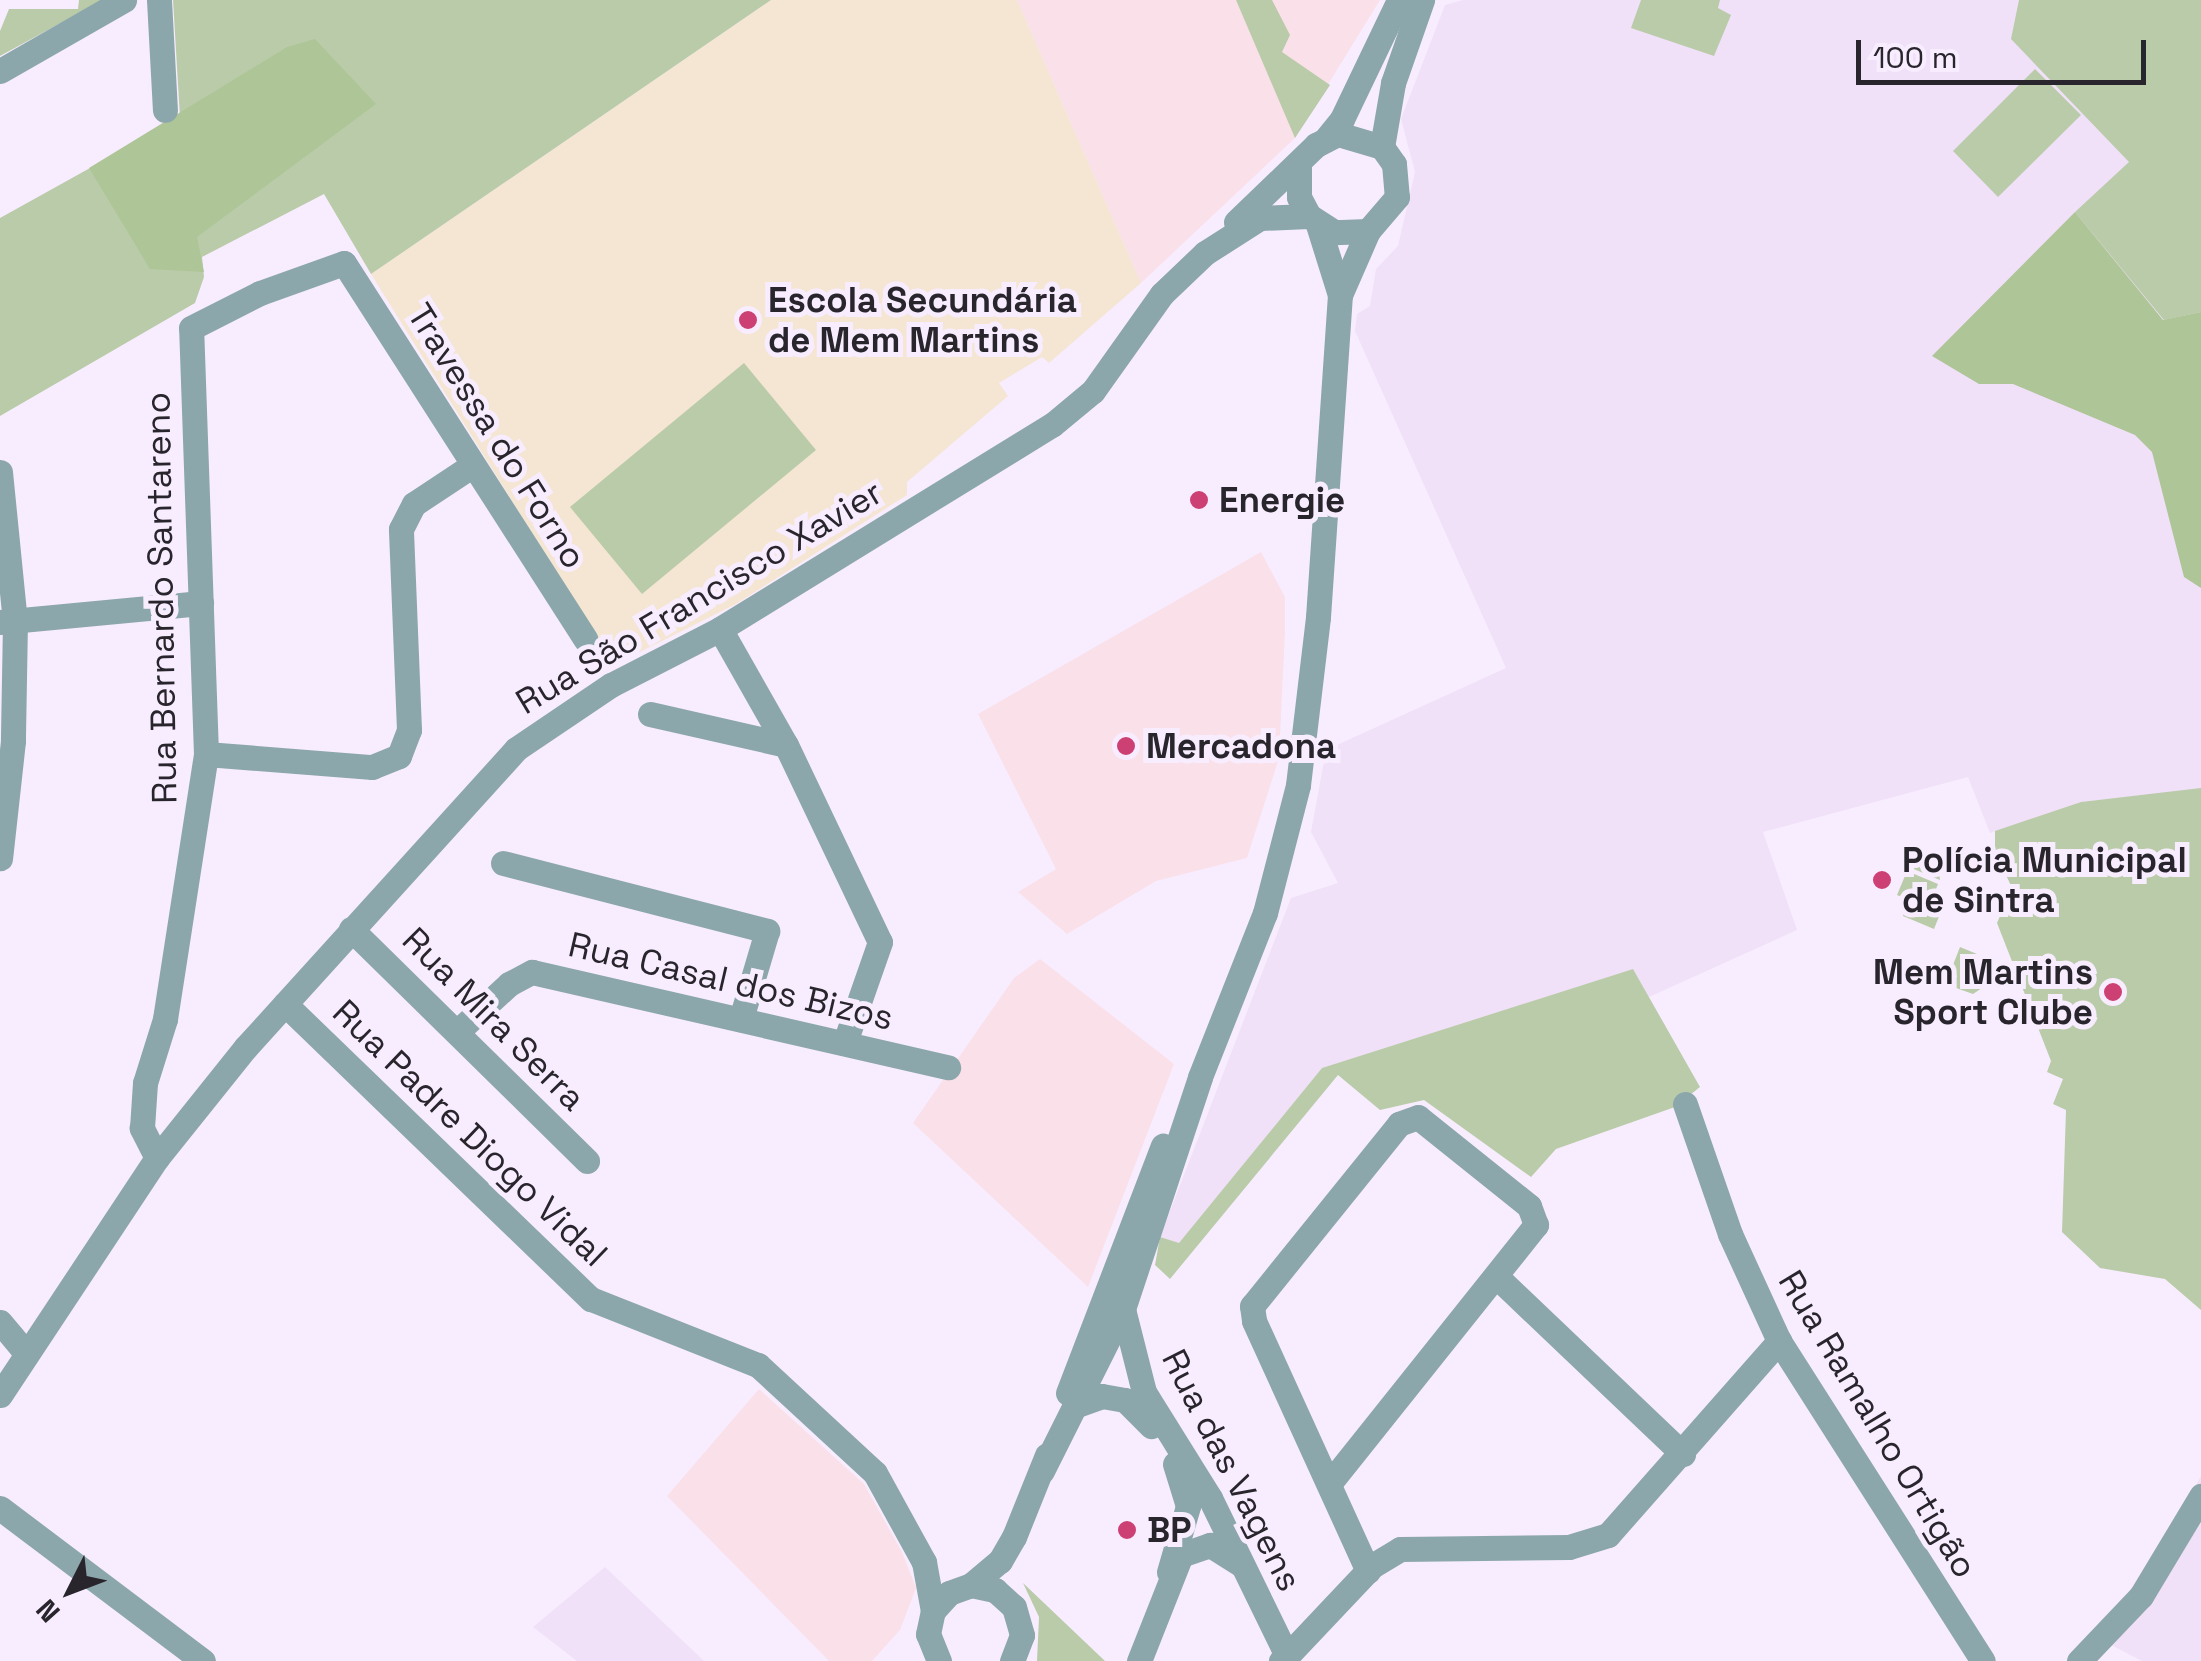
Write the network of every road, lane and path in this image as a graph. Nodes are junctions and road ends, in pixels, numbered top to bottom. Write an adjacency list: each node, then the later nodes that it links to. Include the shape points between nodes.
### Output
1 (124, 0): 5 (street)
2 (159, 0): 6 (street)
3 (1399, 0): 7 (street, via 1342,119)
4 (1422, 0): 8 (street, via 1393,83)
5 (0, 72)
6 (164, 110)
7 (1325, 140): 8 (street, via 1352,134); 9 (street)
8 (1382, 147): 11 (street, via 1394,164 1397,198)
9 (1300, 167): 10 (street, via 1299,196); 12 (street, Rua São Francisco Xavier)
10 (1313, 220): 11 (street, via 1351,235); 12 (street, Rua São Francisco Xavier, via 1260,218); 14 (street)
11 (1368, 230): 14 (street)
12 (1222, 240): 19 (street, Rua São Francisco Xavier, via 1162,294 1076,407)
13 (352, 270): 15 (street, Travessa do Forno); 17 (street, Rua Bernardo Santareno, via 344,263 308,274 191,328)
14 (1340, 295): 33 (street, via 1308,734 1265,913)
15 (470, 467): 20 (street, Travessa do Forno); 23 (street, via 414,504 402,529 409,730 400,756 372,767)
16 (0, 472): 18 (street)
17 (201, 603): 18 (street); 23 (street, Rua Bernardo Santareno)
18 (8, 622): 24 (street)
19 (720, 629): 22 (street); 27 (street, Rua São Francisco Xavier, via 541,728)
20 (585, 639)
21 (650, 714): 22 (street)
22 (786, 745): 31 (street, via 880,942)
23 (206, 754): 35 (street, Rua Bernardo Santareno, via 164,1020 145,1083 142,1128)
24 (3, 828): 25 (street)
25 (0, 858)
26 (503, 863): 29 (street, via 767,931)
27 (351, 928): 28 (street, Rua São Francisco Xavier); 30 (street, Rua Mira Serra)
28 (286, 1004): 35 (street, Rua São Francisco Xavier); 50 (street, Rua Padre Diogo Vidal, via 591,1299 758,1366 876,1474)
29 (742, 1019): 30 (street, Rua Casal dos Bizos, via 532,972 508,984); 31 (street, Rua Casal dos Bizos)
30 (459, 1030): 36 (street, Rua Mira Serra)
31 (845, 1042): 32 (street, Rua Casal dos Bizos)
32 (948, 1067)
33 (1200, 1078): 38 (street); 45 (street, via 1174,1119)
34 (1686, 1104): 40 (street, Rua Ramalho Ortigão, via 1730,1234)
35 (158, 1158): 41 (street, Rua São Francisco Xavier)
36 (586, 1161)
37 (1497, 1277): 44 (street); 46 (street); 46 (street, via 1532,1234 1535,1214 1428,1122 1407,1118 1252,1306)
38 (1123, 1309): 43 (street); 51 (street, Rua das Vagens, via 1144,1392)
39 (0, 1322): 41 (street)
40 (1779, 1341): 44 (street); 62 (street, Rua Ramalho Ortigão)
41 (24, 1351): 42 (street, Rua São Francisco Xavier)
42 (0, 1395)
43 (1080, 1404): 45 (street); 53 (street, Rua das Vagens, via 1102,1396 1125,1400 1144,1415 1173,1460 1188,1506)
44 (1683, 1454): 52 (street, via 1624,1522 1590,1544 1410,1547)
45 (1042, 1471): 49 (street)
46 (1328, 1484): 52 (street)
47 (2201, 1496): 63 (street, via 2148,1587)
48 (0, 1508): 60 (street)
49 (1014, 1537): 54 (street, via 1000,1562); 55 (street, via 1008,1586)
50 (924, 1562): 54 (street, Rua Padre Diogo Vidal); 56 (street, Rua Padre Diogo Vidal)
51 (1244, 1568): 53 (street, via 1230,1552 1210,1545 1181,1555); 58 (street, Rua das Vagens)
52 (1368, 1571): 58 (street)
53 (1169, 1572): 61 (street)
54 (965, 1587): 55 (street, Rua Padre Diogo Vidal, via 995,1590); 56 (street)
55 (1014, 1607): 57 (street)
56 (933, 1610): 59 (street, Rua Padre Diogo Vidal, via 928,1634)
57 (1017, 1657)
58 (1284, 1658)
59 (937, 1660)
60 (203, 1661)
61 (1139, 1661)
62 (1982, 1661)
63 (2079, 1661)

